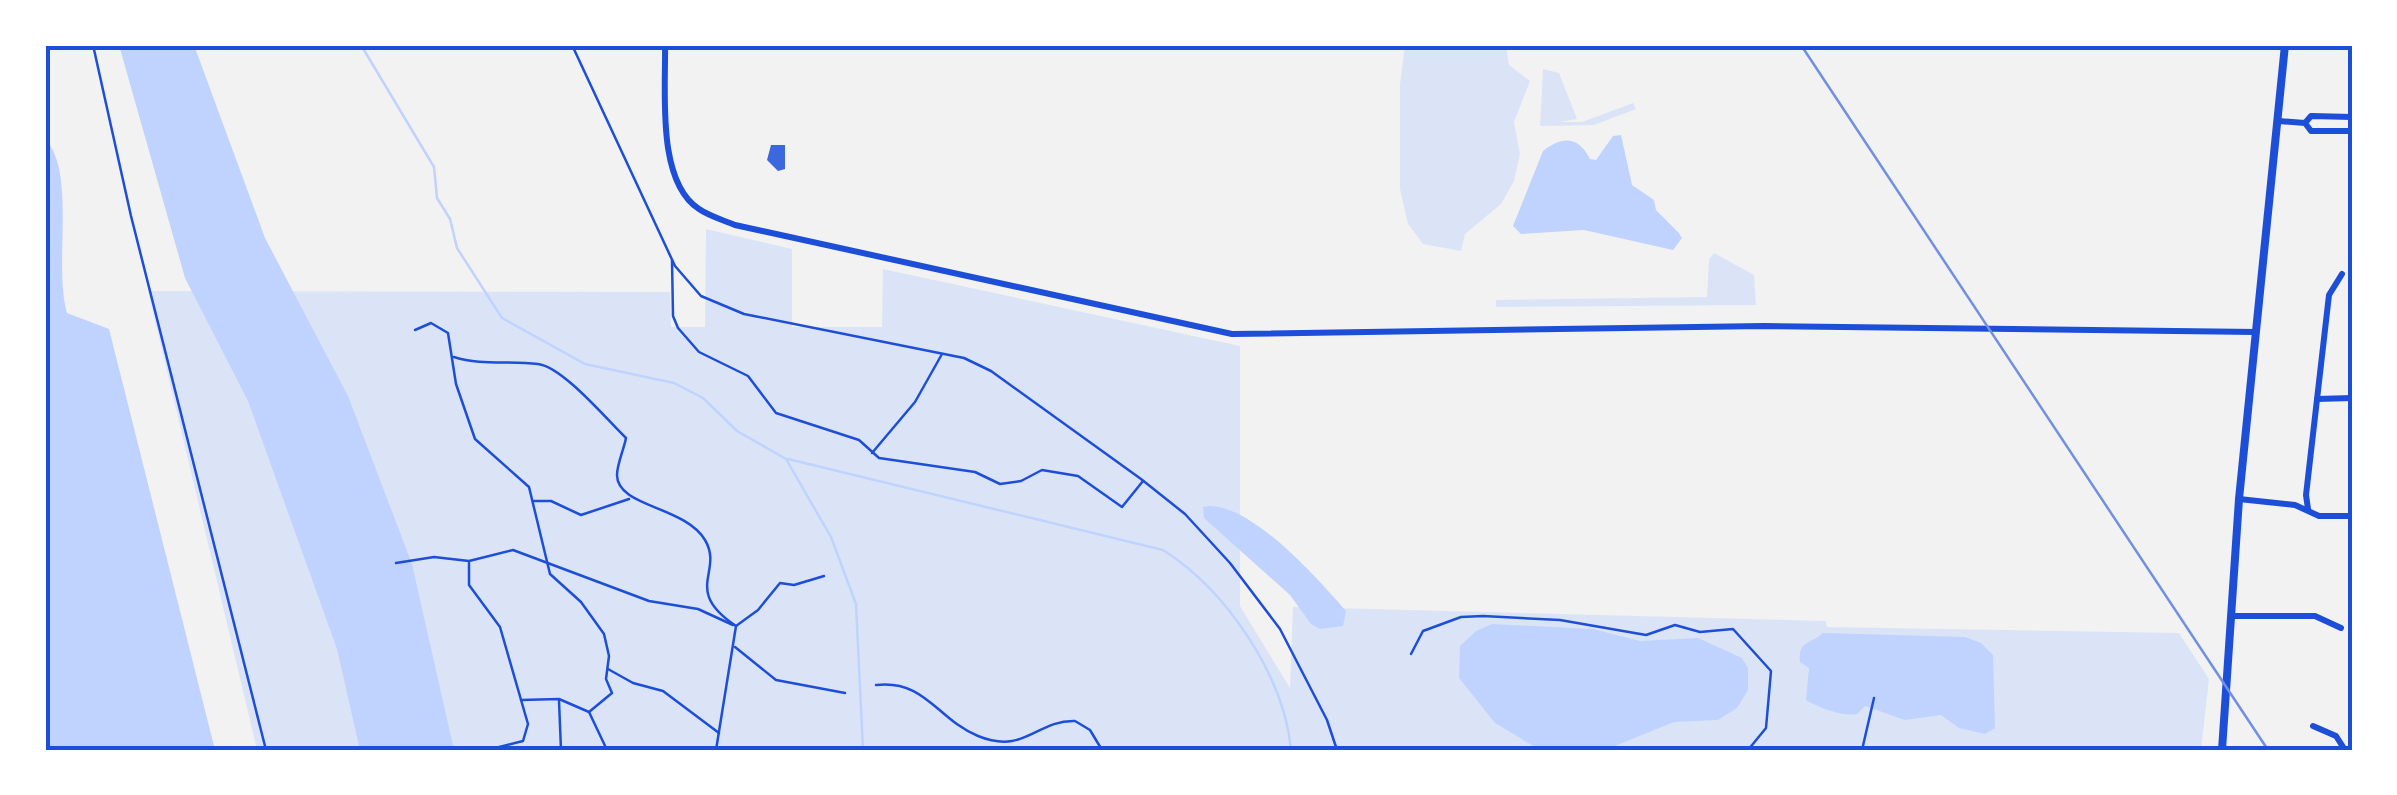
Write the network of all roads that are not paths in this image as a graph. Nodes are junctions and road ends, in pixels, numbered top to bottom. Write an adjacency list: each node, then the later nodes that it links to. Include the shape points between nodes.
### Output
1 (665, 45): 8 (street, via 667,144 676,180 696,208 735,225 1232,334 1764,326)
2 (2286, 45): 4 (main road)
3 (2352, 117): 5 (street, via 2312,116)
4 (2278, 121): 5 (street); 8 (main road)
5 (2304, 123): 6 (street, via 2312,130)
6 (2352, 131)
7 (2342, 274): 9 (street, via 2329,295)
8 (2258, 332): 11 (main road)
9 (2317, 398): 10 (street); 12 (street)
10 (2352, 398)
11 (2239, 499): 12 (street); 14 (main road)
12 (2308, 509): 13 (street, via 2319,516)
13 (2352, 516)
14 (2232, 616): 15 (street, via 2315,616); 17 (main road)
15 (2341, 628)
16 (2312, 726): 18 (street, via 2336,736)
17 (2222, 750)
18 (2345, 750)

